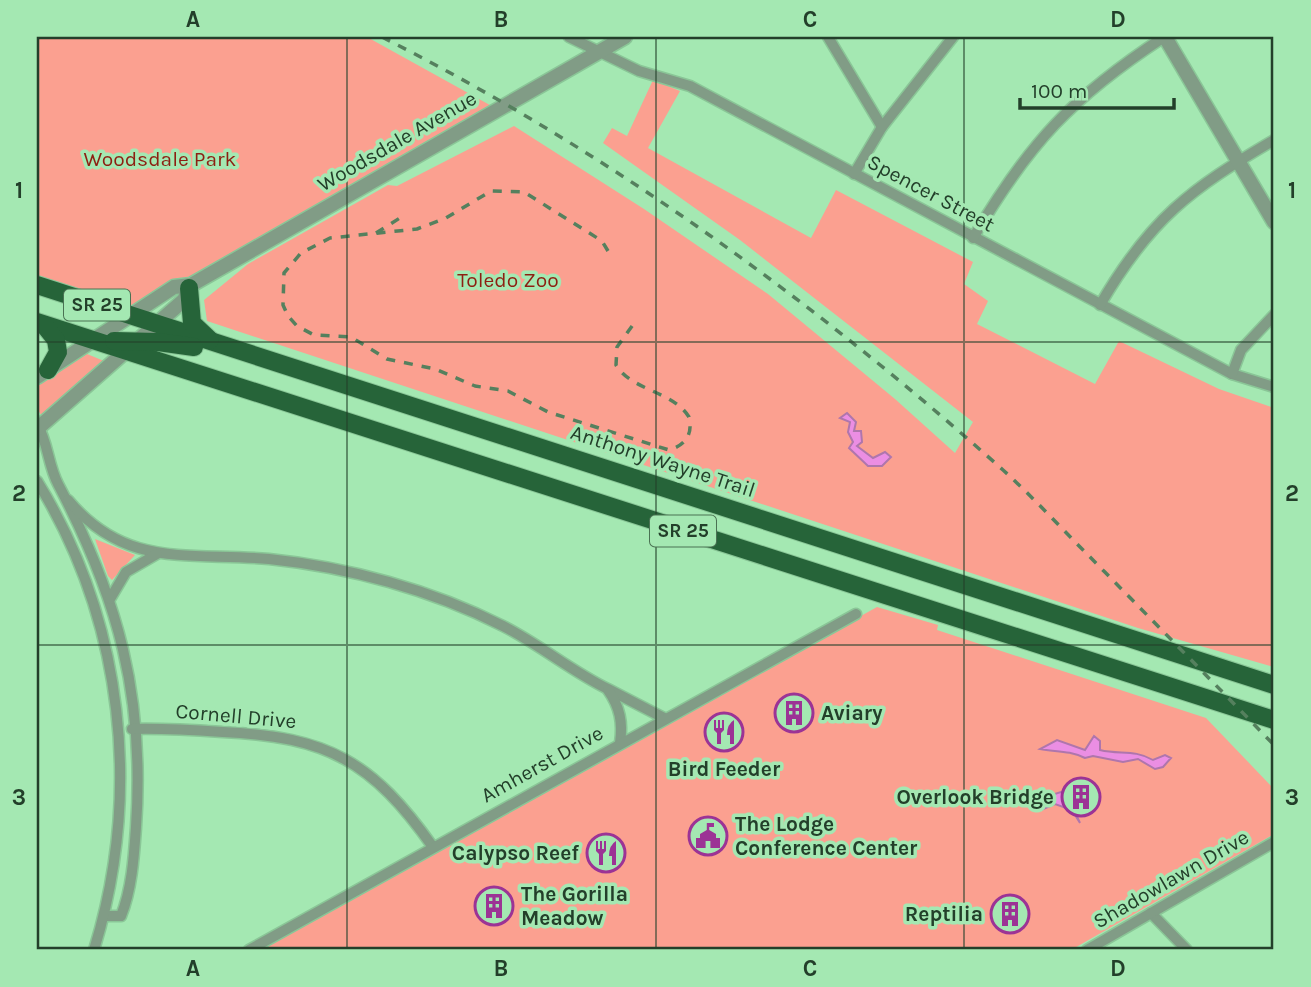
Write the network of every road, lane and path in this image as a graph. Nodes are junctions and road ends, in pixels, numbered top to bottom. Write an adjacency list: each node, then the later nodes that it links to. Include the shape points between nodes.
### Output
1 (569, 37): 6 (street, Spencer Street)
2 (625, 37): 6 (street, Woodsdale Avenue)
3 (828, 37): 7 (street)
4 (953, 37): 7 (street)
5 (1165, 37): 9 (street); 12 (street, via 1114,69 1046,131 1002,188)
6 (598, 52): 10 (street, Spencer Street, via 639,71 690,86); 14 (street, Woodsdale Avenue)
7 (882, 127): 10 (street)
8 (1274, 140): 9 (street)
9 (1238, 161): 11 (street); 15 (street, via 1200,184 1166,214 1129,256)
10 (854, 174): 12 (street, Spencer Street)
11 (1274, 222)
12 (973, 238): 15 (street, Spencer Street)
13 (37, 285): 16 (highway, Anthony Wayne Trail / SR 25)
14 (190, 286): 16 (street, Woodsdale Avenue, via 174,288); 19 (street, Woodsdale Avenue, via 184,300); 21 (highway, via 192,323)
15 (1100, 305): 25 (street, Spencer Street)
16 (129, 315): 19 (highway, Anthony Wayne Trail / SR 25); 20 (street, Woodsdale Avenue)
17 (1274, 315): 25 (street, via 1241,350)
18 (40, 323): 20 (highway, SR 25); 24 (highway, via 56,340 58,352)
19 (156, 326): 21 (highway, Anthony Wayne Trail / SR 25); 22 (street, Woodsdale Avenue)
20 (93, 340): 22 (highway, SR 25); 24 (street, Woodsdale Avenue)
21 (216, 345): 23 (highway, Anthony Wayne Trail / SR 25)
22 (132, 346): 23 (highway, via 194,348 261,369); 27 (street, Woodsdale Avenue); 38 (highway, SR 25)
23 (309, 373): 35 (highway, Anthony Wayne Trail / SR 25)
24 (43, 374)
25 (1232, 374): 26 (street, Spencer Street)
26 (1274, 387)
27 (38, 427): 29 (street)
28 (37, 481): 30 (street)
29 (66, 497): 30 (street); 31 (street, via 104,535); 32 (street, via 89,541)
30 (49, 501): 33 (street)
31 (159, 553): 32 (street, via 126,572); 36 (street, via 271,560 409,587 504,626)
32 (110, 599): 33 (street); 40 (street, via 124,650)
33 (94, 605): 39 (street)
34 (856, 614): 37 (street, Amherst Drive)
35 (1274, 685)
36 (608, 690): 37 (street); 41 (street, via 619,709)
37 (664, 718): 41 (street, Amherst Drive)
38 (1274, 720)
39 (119, 729): 40 (street, Cornell Drive); 45 (street, via 120,820)
40 (136, 729): 43 (street, Cornell Drive, via 273,734 308,741 342,756 374,779 407,810); 45 (street, via 138,789 129,881 121,916)
41 (620, 743): 43 (street, Amherst Drive)
42 (1274, 842): 44 (street, Shadowlawn Drive)
43 (433, 847): 47 (street, Amherst Drive)
44 (1150, 914): 48 (street, Shadowlawn Drive); 49 (street)
45 (105, 916): 46 (street)
46 (94, 950)
47 (249, 950)
48 (1087, 950)
49 (1187, 950)

